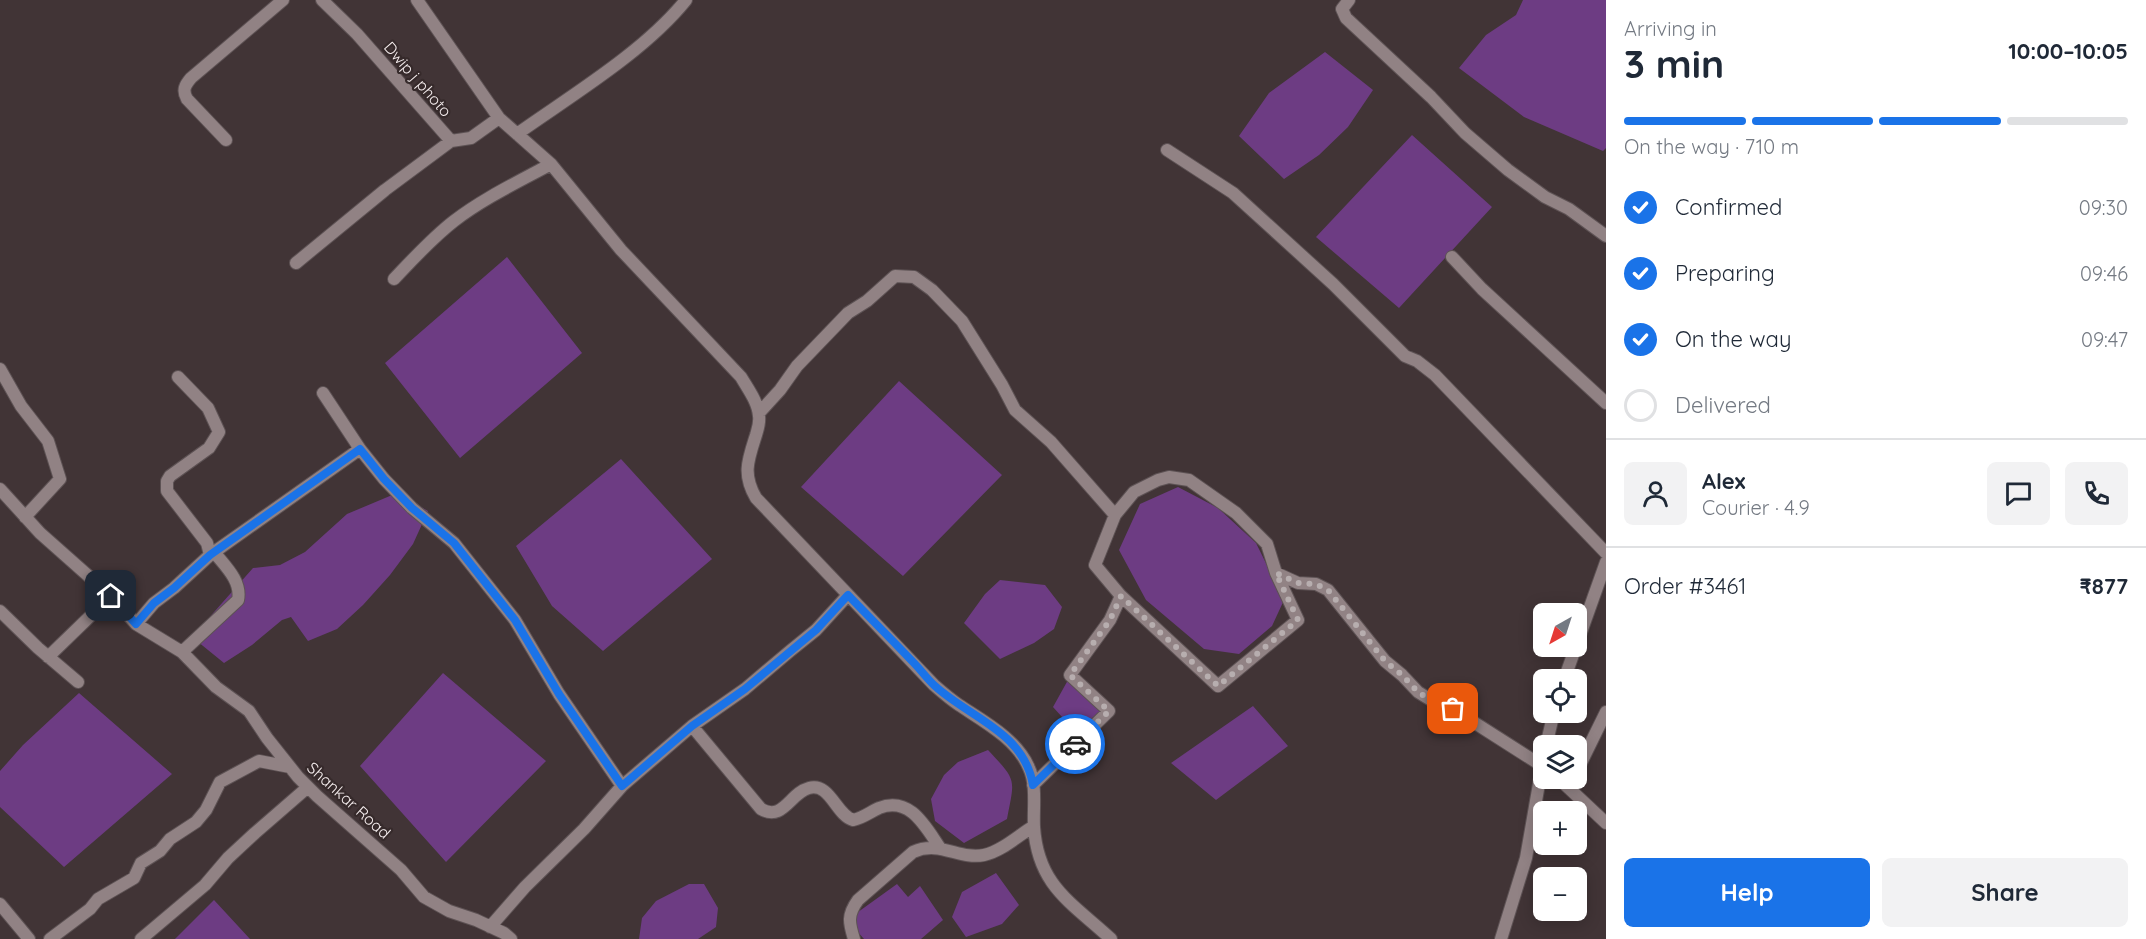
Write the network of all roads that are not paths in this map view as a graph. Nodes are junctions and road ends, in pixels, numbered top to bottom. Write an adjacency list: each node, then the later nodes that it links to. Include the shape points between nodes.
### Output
1 (283, 0): 8 (street, via 184,88 187,99)
2 (322, 0): 9 (street, Dwip j photo)
3 (417, 0): 6 (street)
4 (1349, 0): 12 (street, via 1342,9 1346,18 1465,133 1508,170)
5 (684, 1): 7 (street, via 627,56)
6 (499, 118): 7 (street); 9 (street, Dwip j photo, via 471,138)
7 (518, 134): 11 (street)
8 (226, 140)
9 (451, 141): 14 (street)
10 (1167, 150): 25 (street, via 1233,193 1405,356 1435,375)
11 (551, 164): 15 (street, via 454,221); 20 (street, via 621,250 741,377)
12 (1606, 236)
13 (1452, 257): 19 (street, via 1482,290)
14 (296, 263)
15 (394, 279)
16 (0, 369): 24 (street, via 21,406 48,441 60,479)
17 (178, 377): 26 (street, via 208,408 219,432 209,448 170,476 167,491)
18 (323, 393): 21 (street)
19 (1606, 403)
20 (759, 413): 23 (street, via 848,313 895,276 914,277 962,321 1015,410 1051,442); 29 (street, via 760,423 747,468 748,484 756,498)
21 (360, 449): 26 (street); 44 (street, via 412,508 454,543 515,620 559,694)
22 (0, 489): 24 (street, Shankar Road)
23 (1115, 515): 28 (street, via 1134,492 1158,480 1189,480 1236,513 1267,544); 31 (street, via 1095,565)
24 (25, 517): 30 (street, Shankar Road, via 64,557)
25 (1606, 553)
26 (212, 554): 33 (street, via 154,603); 34 (street, via 238,584 238,600)
27 (1606, 562): 36 (street)
28 (1276, 573): 31 (street, via 1298,620 1218,686); 41 (street, via 1328,590 1385,661 1418,692)
29 (848, 595): 39 (street, via 816,630 745,689); 43 (street, via 934,685 996,728 1030,768)
30 (111, 596): 33 (street, Shankar Road); 35 (street)
31 (1121, 596): 43 (street, via 1110,620 1070,675 1109,711)
32 (0, 611): 35 (street)
33 (136, 624): 34 (street, Shankar Road)
34 (182, 652): 42 (street, Shankar Road, via 216,687 249,711)
35 (48, 657): 37 (street)
36 (1568, 669)
37 (78, 682)
38 (1606, 712): 40 (street)
39 (692, 726): 44 (street); 50 (street, via 768,813 779,811 809,788 817,788 853,820 880,808 907,808 919,817)
40 (1587, 751)
41 (1533, 758)
42 (290, 767): 45 (street, Shankar Road); 54 (street, via 259,761 220,782 196,822 141,863 134,878 98,899)
43 (1033, 785): 49 (street)
44 (622, 786): 52 (street)
45 (308, 788): 52 (street, Shankar Road, via 401,870 424,897); 55 (street)
46 (1538, 789): 59 (street, via 1526,858)
47 (1577, 789): 48 (street)
48 (1606, 823)
49 (1034, 826): 50 (street, via 983,855); 58 (street, via 1040,861 1056,890)
50 (940, 848): 57 (street, via 913,852 858,900 849,917)
51 (0, 904): 53 (street)
52 (490, 927): 56 (street, Shankar Road)
53 (29, 939)
54 (50, 939)
55 (141, 939)
56 (511, 939)
57 (854, 939)
58 (1111, 939)
59 (1501, 939)

